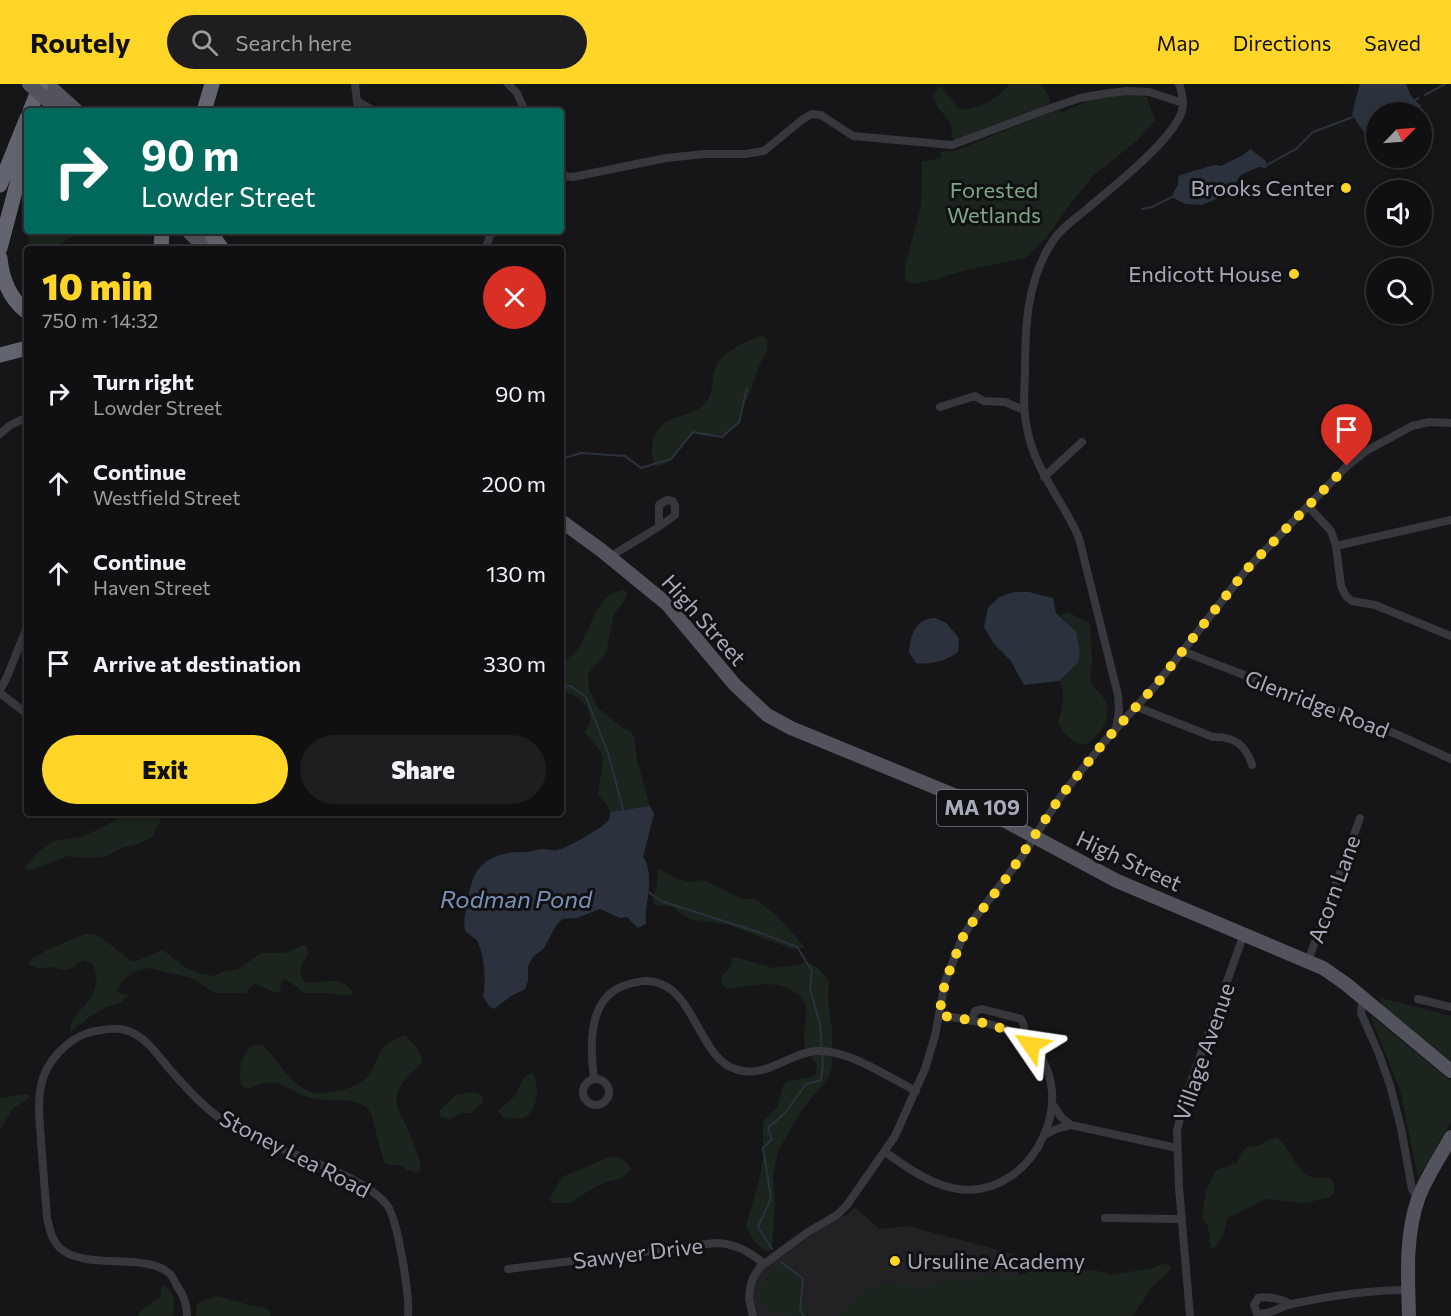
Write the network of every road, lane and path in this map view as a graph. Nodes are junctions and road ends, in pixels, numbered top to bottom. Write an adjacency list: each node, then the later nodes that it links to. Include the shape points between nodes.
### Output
1 (29, 84): 11 (main road, bridge)
2 (41, 84): 12 (highway)
3 (47, 84): 11 (main road)
4 (212, 84): 13 (highway)
5 (219, 84): 14 (highway)
6 (355, 84): 9 (street)
7 (508, 84): 17 (street)
8 (1179, 84): 10 (street)
9 (357, 101): 15 (street); 16 (street)
10 (1183, 103): 20 (street, via 1149,92 1091,96 952,145 853,136 821,115 812,114 764,152 666,158); 32 (street, via 1174,126 1159,144 1067,225 1047,251 1032,287 1026,316)
11 (59, 105)
12 (32, 108)
13 (205, 108)
14 (215, 108)
15 (358, 108)
16 (369, 108)
17 (524, 108)
18 (24, 126): 21 (highway)
19 (24, 157): 26 (highway)
20 (564, 176)
21 (0, 186)
22 (191, 234): 24 (main road)
23 (205, 234): 25 (main road)
24 (203, 246)
25 (218, 246)
26 (0, 248)
27 (0, 258): 28 (highway, via 8,289)
28 (24, 309)
29 (24, 349): 30 (highway)
30 (0, 355)
31 (940, 407): 32 (street, via 975,396)
32 (1024, 410): 37 (street, via 1032,452)
33 (24, 418): 35 (street)
34 (1451, 423): 38 (street, via 1421,423 1381,441 1347,466)
35 (0, 434)
36 (1082, 442): 37 (street)
37 (1044, 477): 50 (street, via 1069,516 1084,554 1118,694)
38 (1308, 506): 42 (street, via 1331,531); 46 (street, via 1247,569)
39 (1451, 520): 42 (street)
40 (564, 523): 43 (main road, High Street / MA 109)
41 (659, 526): 43 (street)
42 (1336, 546): 45 (street, via 1341,586 1352,601 1375,605)
43 (610, 557): 54 (main road, High Street / MA 109, via 667,604 735,685 767,715 966,800)
44 (24, 634): 47 (street)
45 (1451, 636)
46 (1182, 651): 48 (street); 51 (street, Glenridge Road)
47 (0, 691): 49 (street)
48 (1137, 708): 50 (street); 52 (street, via 1213,737 1225,736 1240,743 1249,753)
49 (24, 711)
50 (1116, 729): 54 (street, via 1061,796)
51 (1451, 759)
52 (1252, 765)
53 (1360, 818): 56 (street, Acorn Lane)
54 (1034, 837): 55 (main road, High Street / MA 109, via 1111,879); 60 (street, via 965,932 945,982)
55 (1244, 934): 56 (main road, High Street / MA 109); 70 (street, Village Avenue, via 1182,1106)
56 (1308, 961): 58 (main road, High Street / MA 109, via 1332,973)
57 (1418, 999): 59 (street)
58 (1365, 1000): 63 (main road, MA 109); 72 (street, via 1361,1013 1390,1085 1412,1189)
59 (1451, 1007)
60 (939, 1015): 61 (street); 65 (street)
61 (971, 1021): 62 (street, via 999,1027); 62 (street, via 975,1011 982,1009 1020,1019 1024,1026)
62 (1022, 1038): 66 (street, via 1047,1067)
63 (1451, 1071)
64 (594, 1079): 65 (street, via 592,1047 597,1009 618,987 646,980 663,984 674,992 728,1066 759,1071 821,1051 845,1055)
65 (916, 1091): 71 (street)
66 (1053, 1105): 67 (street); 68 (street)
67 (1071, 1125): 68 (street); 70 (street)
68 (1044, 1135): 71 (street, via 1022,1168 1000,1183 979,1189 956,1189 933,1181)
69 (1451, 1137): 72 (main road)
70 (1177, 1148): 74 (street, Village Avenue)
71 (885, 1152): 75 (street, via 858,1193 837,1215)
72 (1418, 1198): 77 (main road, via 1410,1237)
73 (1105, 1218): 74 (street)
74 (1182, 1219): 82 (street, Village Avenue)
75 (763, 1263): 76 (street, Sawyer Drive, via 743,1249 715,1243); 81 (street, via 750,1288)
76 (508, 1269)
77 (1408, 1290): 78 (street); 83 (main road)
78 (1291, 1304)
79 (187, 1316): 80 (street, Stoney Lea Road, via 182,1292 170,1274 160,1268 86,1259 69,1254 51,1236 40,1127 41,1084 52,1060 69,1043 88,1033 115,1027 135,1034 225,1122 349,1178 377,1195 395,1223)
80 (408, 1316)
81 (753, 1316)
82 (1190, 1316)
83 (1409, 1316)

